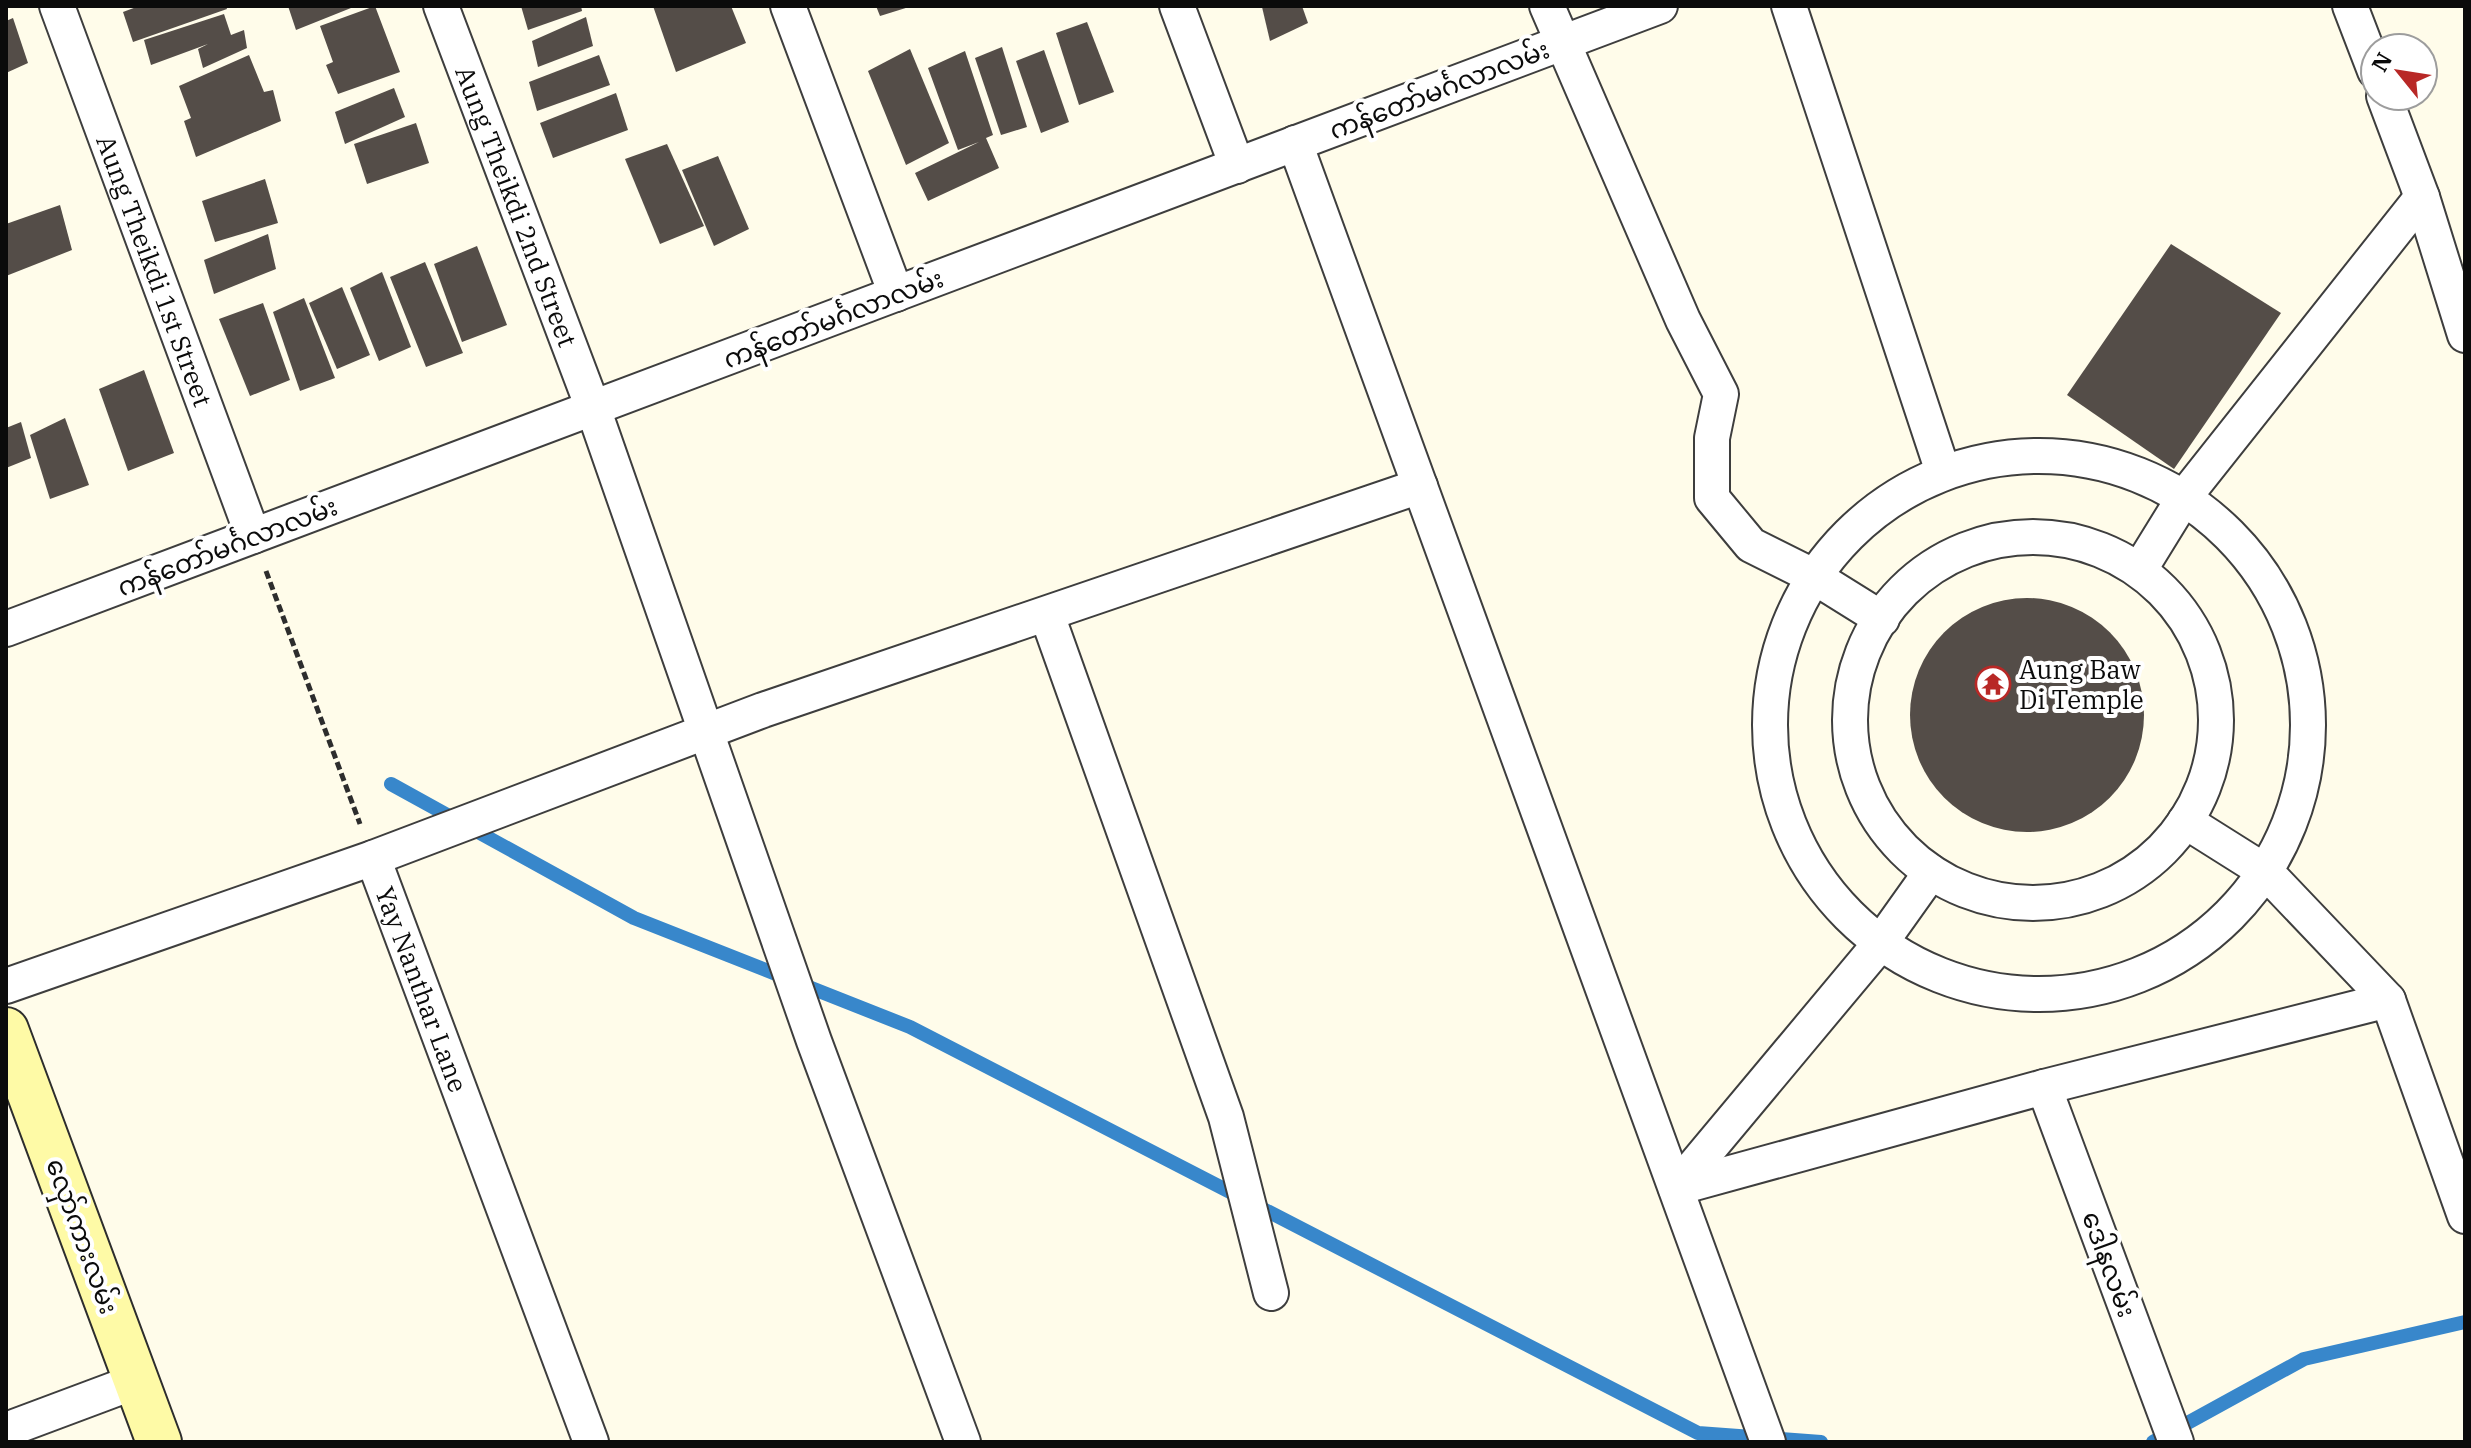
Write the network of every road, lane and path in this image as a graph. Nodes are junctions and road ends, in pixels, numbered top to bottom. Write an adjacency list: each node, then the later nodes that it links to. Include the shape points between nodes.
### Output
1 (57, 6): 21 (street, Aung Theikdi 1st Street)
2 (441, 6): 17 (street, Aung Theikdi 2nd Street)
3 (788, 6): 15 (street)
4 (1177, 6): 13 (street)
5 (1547, 6): 10 (street)
6 (1660, 6): 10 (street, ကန်တော်မင်္ဂလာလမ်း)
7 (1789, 6): 18 (street)
8 (2350, 6): 9 (street)
9 (2360, 32)
10 (1562, 43): 12 (street, ကန်တော်မင်္ဂလာလမ်း); 23 (street, via 1683,320 1721,394 1712,438 1712,498 1751,545)
11 (2390, 112): 14 (street)
12 (1295, 143): 13 (street, ကန်တော်မင်္ဂလာလမ်း); 19 (street)
13 (1237, 166): 15 (street, ကန်တော်မင်္ဂလာလမ်း)
14 (2422, 197): 16 (street); 20 (street)
15 (896, 294): 17 (street, ကန်တော်မင်္ဂလာလမ်း)
16 (2465, 335)
17 (593, 408): 21 (street, ကန်တော်မင်္ဂလာလမ်း); 27 (street, Aung Theikdi 2nd Street)
18 (1943, 472): 20 (street, via 2025,454 2108,462); 23 (street, via 1870,514)
19 (1420, 486): 24 (street); 37 (street)
20 (2185, 496): 22 (street); 31 (street, via 2248,552 2292,626 2309,709 2300,794)
21 (253, 536): 26 (street, ကန်တော်မင်္ဂလာလမ်း); 29 (path, Yay Nanthar Lane)
22 (2140, 569): 25 (street, via 2084,542 2023,535 1962,550 1910,583); 28 (street, via 2184,612 2211,668 2217,730 2204,791)
23 (1813, 576): 25 (street); 32 (street, via 1778,651 1768,733 1789,826 1821,887)
24 (1047, 615): 27 (street); 39 (street, via 1226,1117)
25 (1882, 619): 30 (street, via 1871,633 1851,692 1852,750 1870,806 1905,852)
26 (6, 629)
27 (708, 733): 29 (street); 44 (street, Aung Theikdi 2nd Street, via 814,1041)
28 (2185, 821): 30 (street, via 2170,843 2121,882 2066,902 2008,903 1952,886); 31 (street)
29 (373, 858): 33 (street); 43 (street, Yay Nanthar Lane)
30 (1931, 872): 32 (street)
31 (2266, 872): 32 (street, via 2206,938 2130,980 2043,997 1957,984); 34 (street)
32 (1879, 945): 37 (street)
33 (6, 986)
34 (2388, 1000): 36 (street); 38 (street)
35 (6, 1030): 40 (main road, လှော်ကားလမ်း)
36 (2044, 1087): 37 (street); 46 (street, ဒေါနလမ်း)
37 (1676, 1188): 45 (street)
38 (2465, 1216)
39 (1271, 1293)
40 (137, 1381): 41 (street); 42 (main road, လှော်ကားလမ်း)
41 (6, 1430)
42 (159, 1442)
43 (591, 1442)
44 (963, 1442)
45 (1768, 1442)
46 (2176, 1442)

